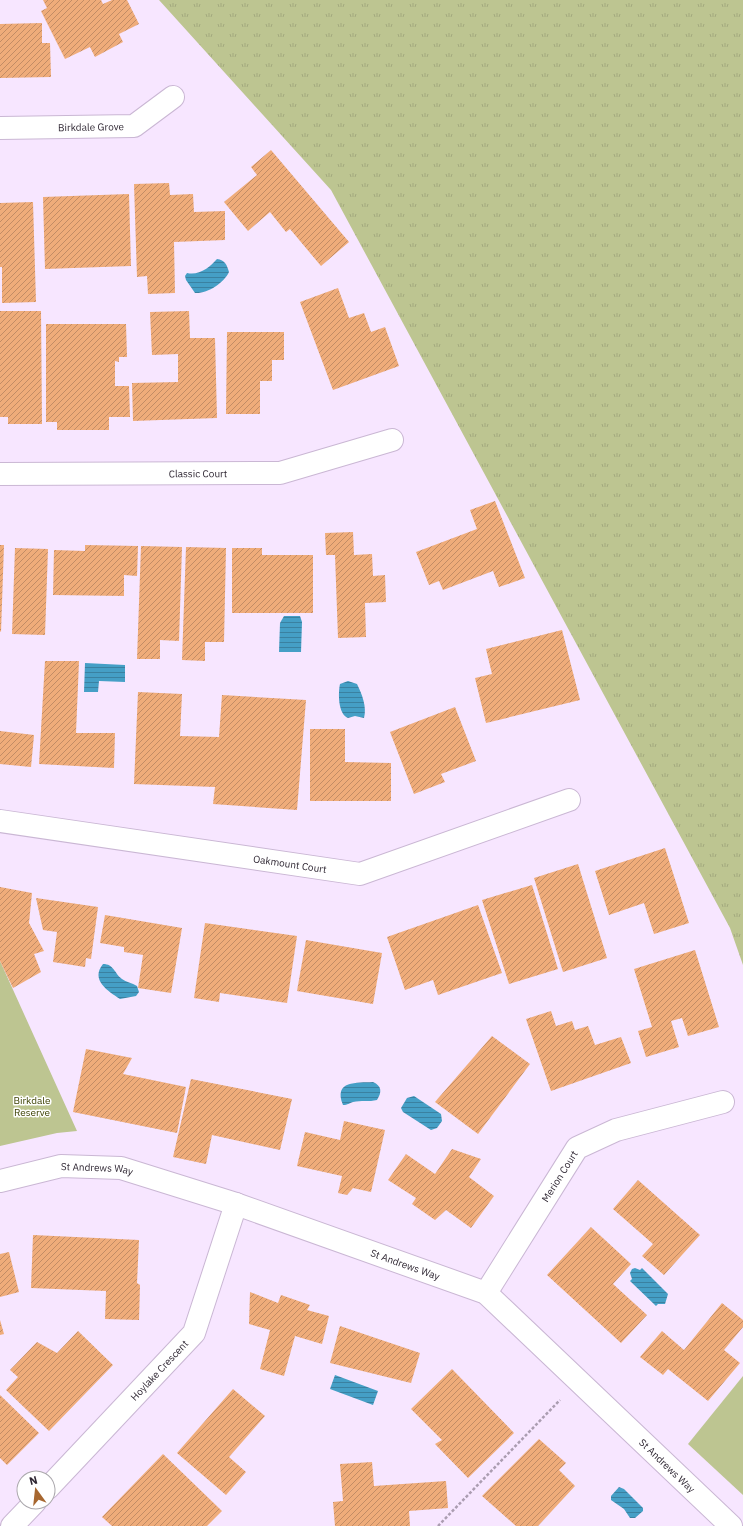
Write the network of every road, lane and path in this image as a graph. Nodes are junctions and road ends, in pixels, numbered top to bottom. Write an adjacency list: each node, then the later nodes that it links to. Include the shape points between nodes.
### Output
1 (174, 97): 2 (street, Birkdale Grove, via 134,126)
2 (0, 128)
3 (392, 440): 4 (street, Classic Court, via 280,472)
4 (0, 474)
5 (569, 800): 6 (street, Oakmount Court, via 360,874)
6 (0, 821)
7 (722, 1102): 10 (street, Merion Court, via 616,1130 577,1148)
8 (0, 1181): 9 (street, St Andrews Way, via 61,1166 121,1168)
9 (236, 1204): 10 (street, St Andrews Way); 12 (street, Hoylake Crescent, via 194,1333)
10 (486, 1293): 11 (street, St Andrews Way)
11 (578, 1380): 15 (path); 16 (street, St Andrews Way)
12 (56, 1480)
13 (27, 1510): 14 (street)
14 (12, 1526)
15 (438, 1526)
16 (731, 1526)

